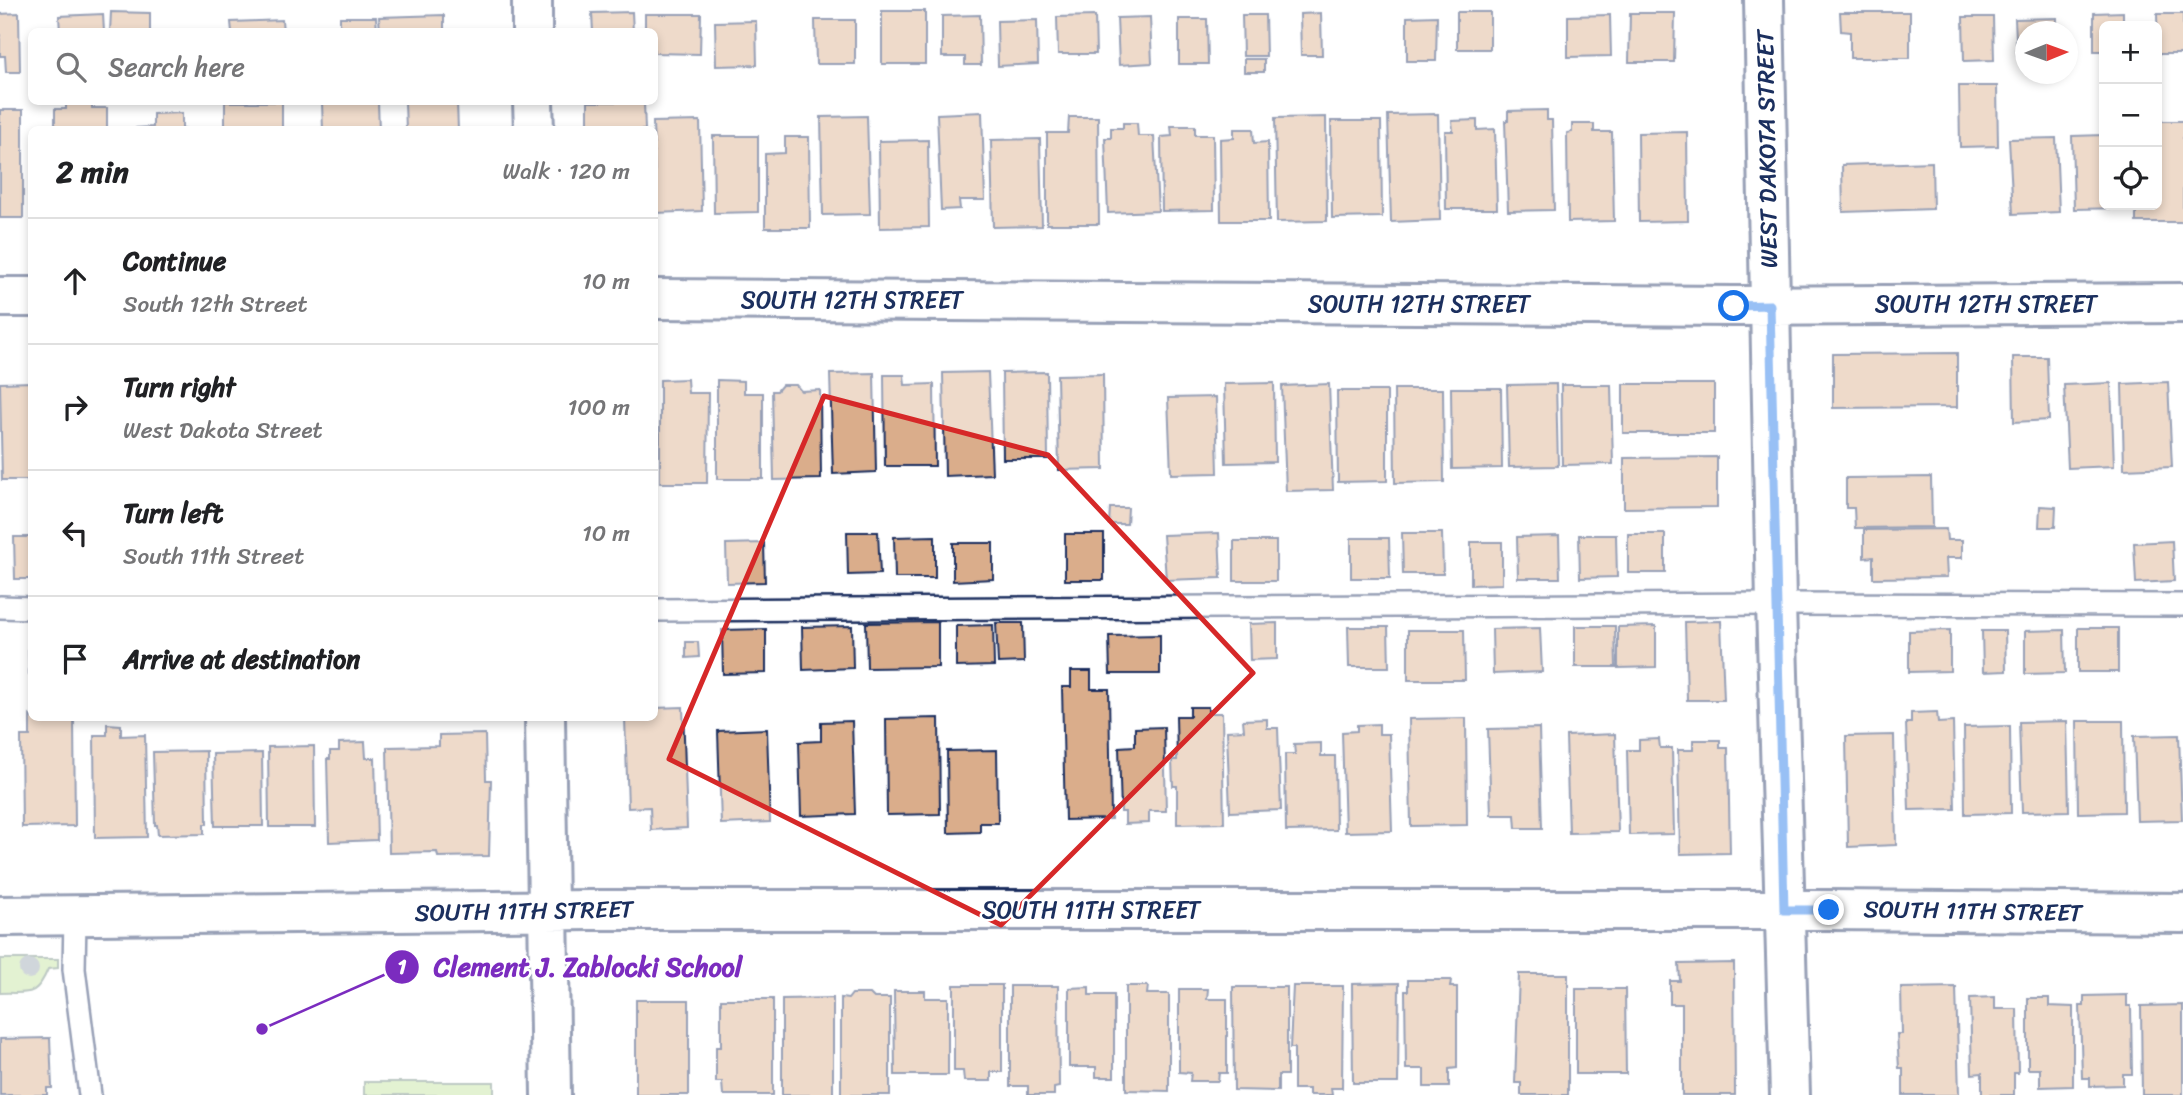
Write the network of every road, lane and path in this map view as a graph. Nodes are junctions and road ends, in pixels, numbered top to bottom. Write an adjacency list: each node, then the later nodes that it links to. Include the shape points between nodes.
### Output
1 (532, 0): 3 (street)
2 (1764, 0): 10 (street, WEST DAKOTA STREET)
3 (533, 28)
4 (533, 105): 5 (street)
5 (534, 126)
6 (0, 297): 7 (street)
7 (28, 297)
8 (658, 299): 10 (street, SOUTH 12TH STREET)
9 (2183, 303): 10 (street, SOUTH 12TH STREET)
10 (1770, 305): 11 (street, WEST DAKOTA STREET)
11 (1776, 604): 12 (lane); 15 (lane); 18 (street, WEST DAKOTA STREET)
12 (2183, 605)
13 (0, 607): 14 (lane)
14 (28, 608)
15 (658, 610)
16 (545, 721): 17 (street)
17 (548, 910): 18 (street, SOUTH 11TH STREET); 21 (street, SOUTH 11TH STREET); 23 (street)
18 (1784, 910): 19 (street, SOUTH 11TH STREET); 24 (street, WEST DAKOTA STREET)
19 (2183, 913)
20 (0, 916): 21 (street, SOUTH 11TH STREET)
21 (75, 916): 22 (lane, via 74,969)
22 (90, 1095)
23 (551, 1095)
24 (1790, 1095)

